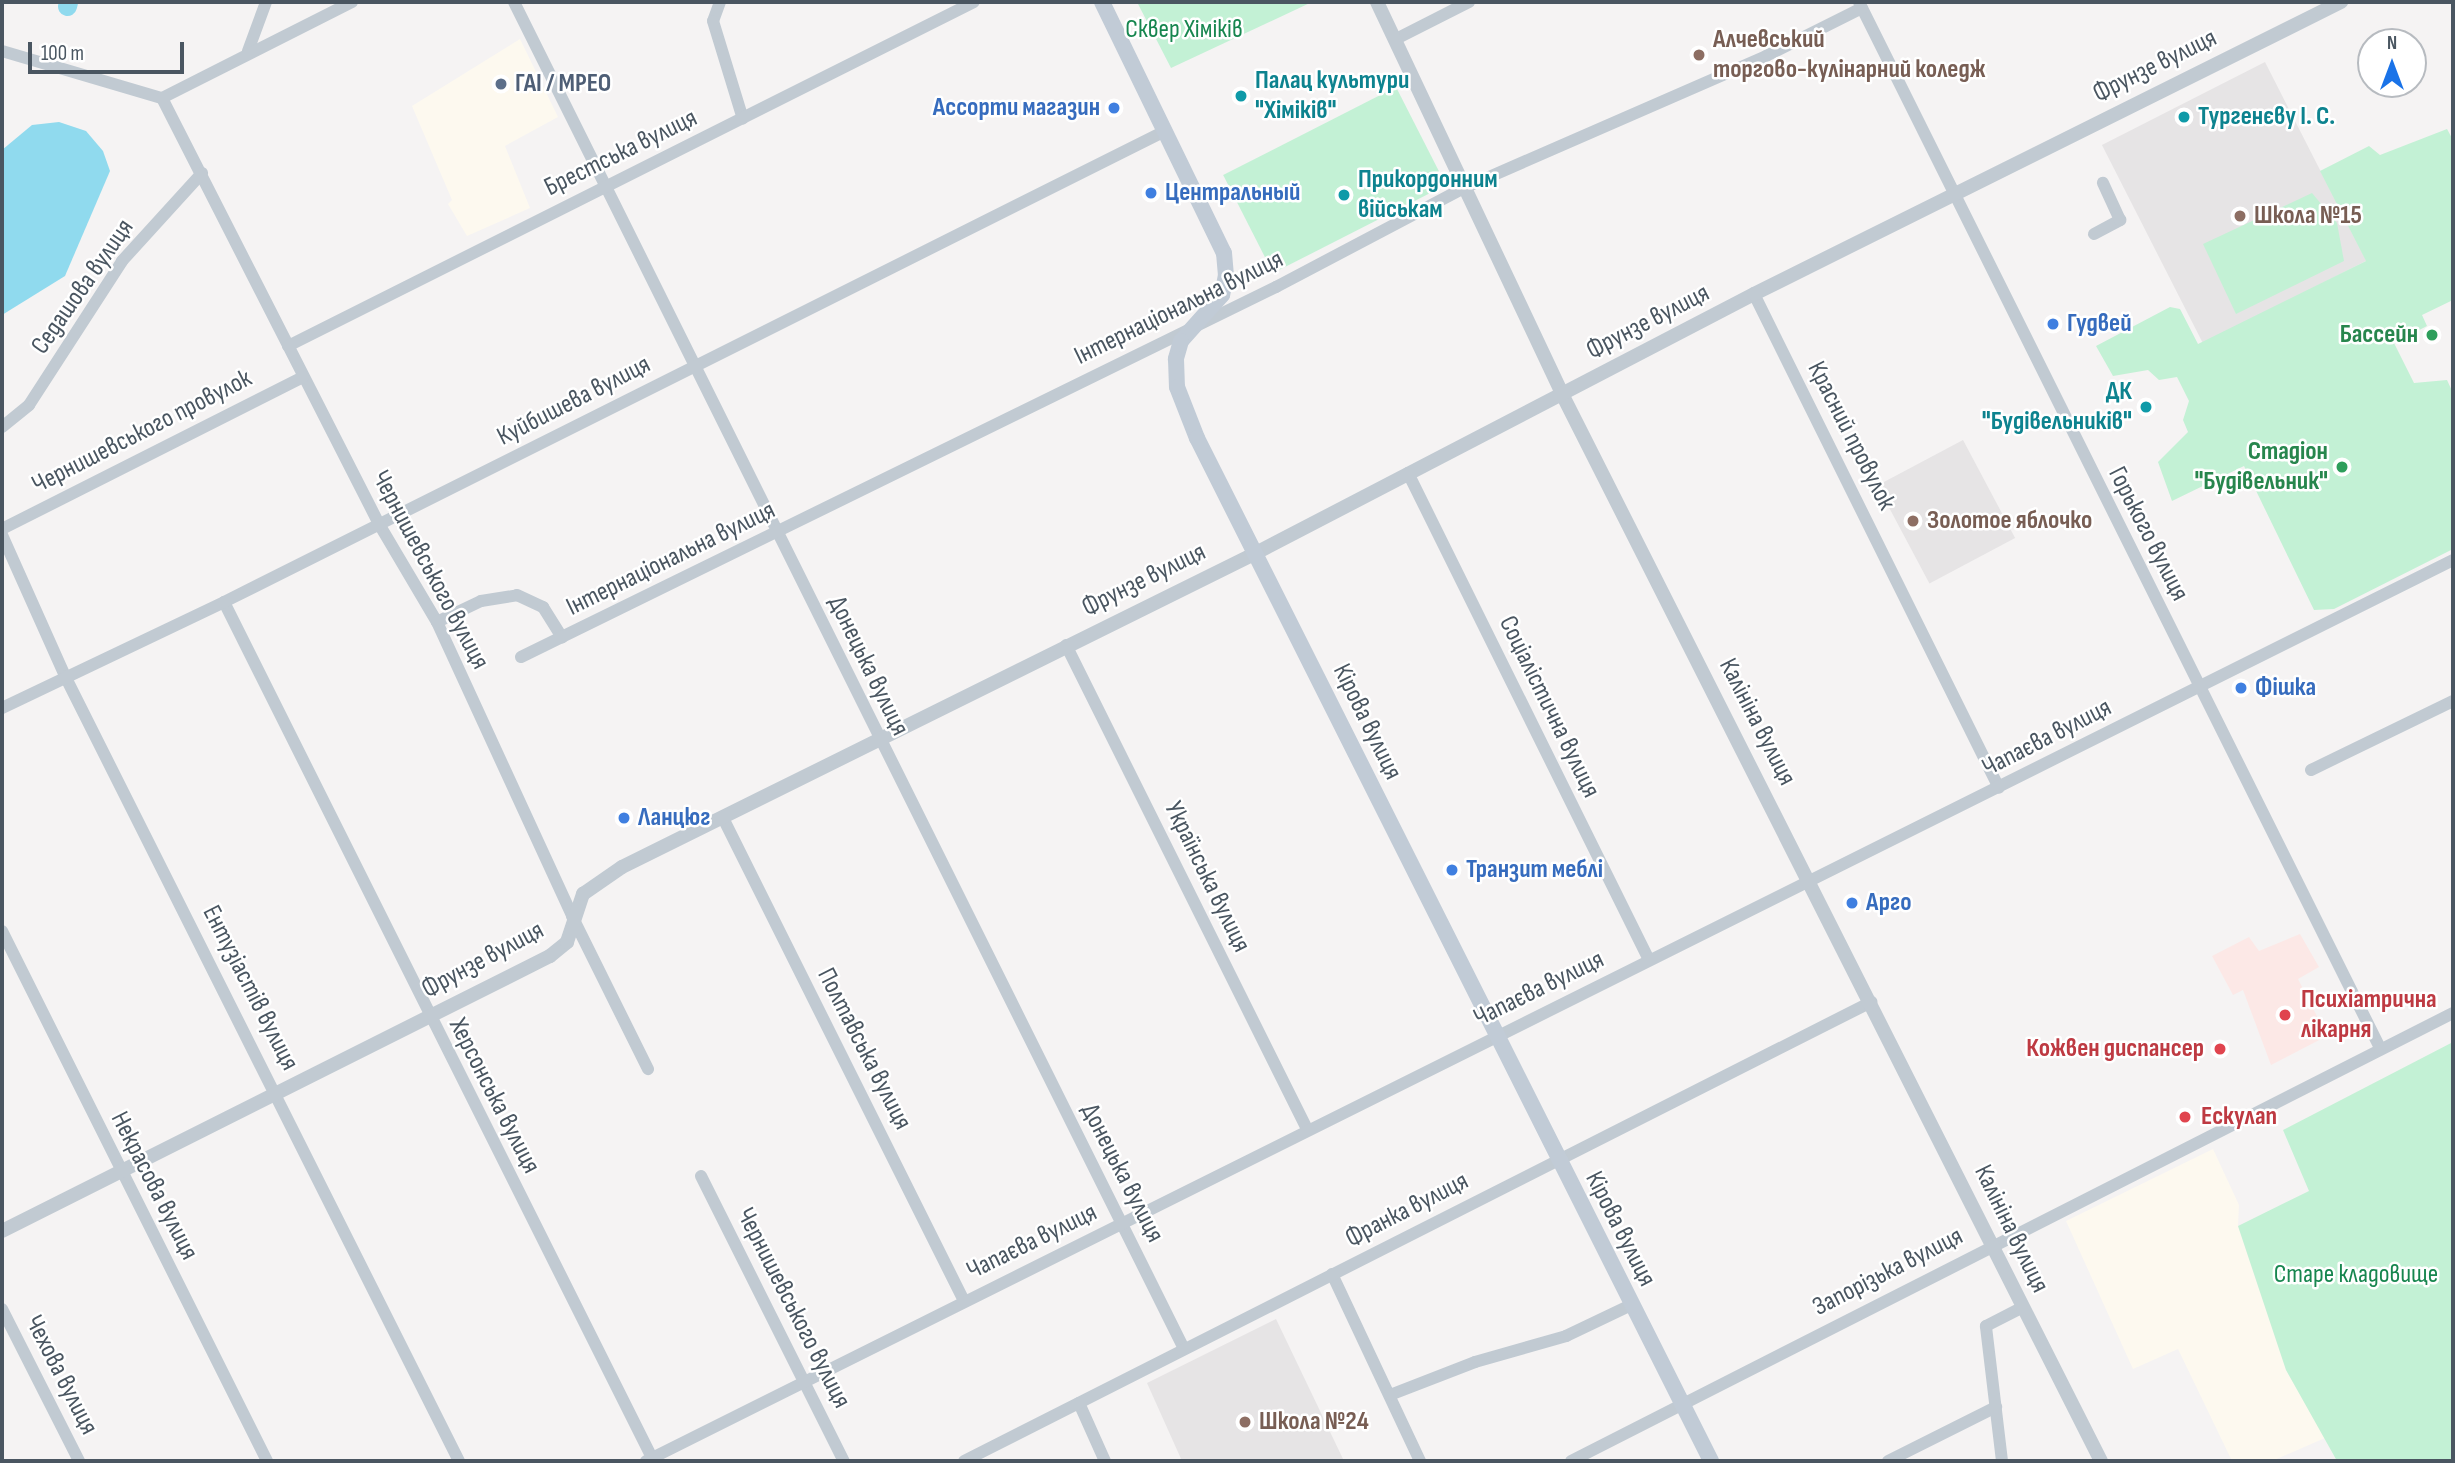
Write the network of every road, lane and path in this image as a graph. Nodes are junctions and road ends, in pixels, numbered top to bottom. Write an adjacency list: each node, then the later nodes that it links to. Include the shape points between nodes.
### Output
1 (266, 2): 13 (street)
2 (352, 2): 13 (street)
3 (514, 2): 19 (street, Донецька вулиця)
4 (720, 2): 15 (street, via 713,21)
5 (974, 2): 15 (street, Брестська вулиця)
6 (1102, 2): 16 (main road, Кірова вулиця)
7 (1377, 2): 11 (street, Калініна вулиця)
8 (1469, 2): 11 (street)
9 (2340, 2): 21 (street, Фрунзе вулиця)
10 (1860, 5): 20 (street, Інтернаціональна вулиця, via 1766,57); 21 (street, Горького вулиця)
11 (1396, 39): 20 (street, Калініна вулиця)
12 (2, 51): 14 (street)
13 (248, 51): 14 (street)
14 (162, 97): 17 (street, Чернишевського вулиця)
15 (743, 119): 19 (street, Брестська вулиця)
16 (1165, 131): 24 (main road, Кірова вулиця, via 1224,253 1222,295); 26 (street, Куйбишева вулиця)
17 (202, 173): 25 (street, Чернишевського вулиця); 29 (street, Седашова вулиця, via 122,261 29,405)
18 (2103, 183): 22 (street, via 2120,220)
19 (605, 186): 25 (street, Брестська вулиця); 26 (street, Донецька вулиця)
20 (1464, 188): 24 (street, Інтернаціональна вулиця, via 1276,287); 28 (street, Калініна вулиця)
21 (1953, 194): 23 (street, Фрунзе вулиця); 43 (street, Горького вулиця)
22 (2094, 234)
23 (1754, 294): 28 (street, Фрунзе вулиця); 48 (street, Красний провулок)
24 (1195, 323): 33 (street, Інтернаціональна вулиця); 35 (main road, Кірова вулиця, via 1181,341 1177,387 1197,438)
25 (288, 346): 27 (street, Чернишевського вулиця)
26 (696, 364): 31 (street, Куйбишева вулиця); 33 (street, Донецька вулиця)
27 (303, 377): 31 (street, Чернишевського вулиця); 32 (street, Чернишевського провулок)
28 (1562, 394): 30 (street, Фрунзе вулиця); 50 (street, Калініна вулиця)
29 (2, 427)
30 (1408, 473): 35 (street, Фрунзе вулиця); 53 (street, Соціалістична вулиця)
31 (379, 524): 37 (street, Куйбишева вулиця); 38 (street, Чернишевського вулиця)
32 (2, 529)
33 (777, 534): 39 (street, Інтернаціональна вулиця); 46 (street, Донецька вулиця)
34 (2, 535): 42 (street, Ентузіастів вулиця)
35 (1256, 553): 40 (street, Фрунзе вулиця); 57 (main road, Кірова вулиця)
36 (2453, 560): 43 (street, Чапаєва вулиця)
37 (224, 602): 42 (street, Куйбишева вулиця); 56 (street, Херсонська вулиця)
38 (437, 622): 39 (street, via 481,601 517,595 543,607); 51 (street, Чернишевського вулиця)
39 (562, 637): 41 (street, Інтернаціональна вулиця)
40 (1066, 645): 46 (street, Фрунзе вулиця); 61 (street, Українська вулиця)
41 (521, 657)
42 (65, 676): 45 (street, Куйбишева вулиця); 60 (street, Ентузіастів вулиця)
43 (2199, 687): 48 (street, Чапаєва вулиця); 58 (street, Горького вулиця)
44 (2453, 701): 47 (street)
45 (2, 708)
46 (877, 738): 49 (street, Фрунзе вулиця); 65 (street, Донецька вулиця)
47 (2311, 770)
48 (1999, 788): 50 (street, Чапаєва вулиця)
49 (723, 818): 51 (street, Фрунзе вулиця, via 596,882 583,894); 69 (street, Полтавська вулиця)
50 (1809, 880): 53 (street, Чапаєва вулиця); 54 (street, Калініна вулиця)
51 (572, 916): 56 (street, Фрунзе вулиця, via 567,942 550,956); 59 (street, Чернишевського вулиця)
52 (2, 931): 63 (street, Некрасова вулиця)
53 (1649, 960): 57 (street, Чапаєва вулиця)
54 (1871, 1002): 62 (street, Франка вулиця); 67 (street, Калініна вулиця)
55 (2453, 1013): 58 (street, Запорізька вулиця)
56 (429, 1017): 60 (street, Фрунзе вулиця); 79 (street, Херсонська вулиця)
57 (1496, 1037): 61 (street, Чапаєва вулиця); 62 (main road, Кірова вулиця)
58 (2380, 1048): 67 (street, Запорізька вулиця)
59 (648, 1069)
60 (277, 1092): 63 (street, Фрунзе вулиця); 82 (street, Ентузіастів вулиця)
61 (1307, 1129): 65 (street, Чапаєва вулиця)
62 (1558, 1160): 68 (street, Франка вулиця); 70 (main road, Кірова вулиця)
63 (120, 1170): 66 (street, Фрунзе вулиця); 81 (street, Некрасова вулиця)
64 (701, 1176): 74 (street, Чернишевського вулиця)
65 (1122, 1223): 69 (street, Чапаєва вулиця); 73 (street, Донецька вулиця)
66 (2, 1231)
67 (1992, 1244): 71 (street, Калініна вулиця); 77 (street, Запорізька вулиця)
68 (1332, 1274): 73 (street, Франка вулиця); 75 (street)
69 (964, 1301): 74 (street, Чапаєва вулиця)
70 (1631, 1305): 75 (street, via 1566,1336 1475,1362); 77 (main road, Кірова вулиця)
71 (2023, 1307): 78 (street, via 1986,1326); 91 (street, Калініна вулиця)
72 (2, 1309): 80 (street, Чехова вулиця)
73 (1184, 1349): 76 (street, Франка вулиця)
74 (803, 1381): 79 (street, Чапаєва вулиця); 83 (street, Чернишевського вулиця)
75 (1390, 1395): 86 (street)
76 (1079, 1403): 84 (street, Франка вулиця); 85 (street)
77 (1683, 1404): 87 (street, Запорізька вулиця); 88 (main road, Кірова вулиця)
78 (1996, 1407): 89 (street); 90 (street)
79 (649, 1460)
80 (79, 1461)
81 (267, 1461)
82 (459, 1461)
83 (844, 1461)
84 (964, 1461)
85 (1105, 1461)
86 (1420, 1461)
87 (1571, 1461)
88 (1711, 1461)
89 (1888, 1461)
90 (2002, 1461)
91 (2101, 1461)

